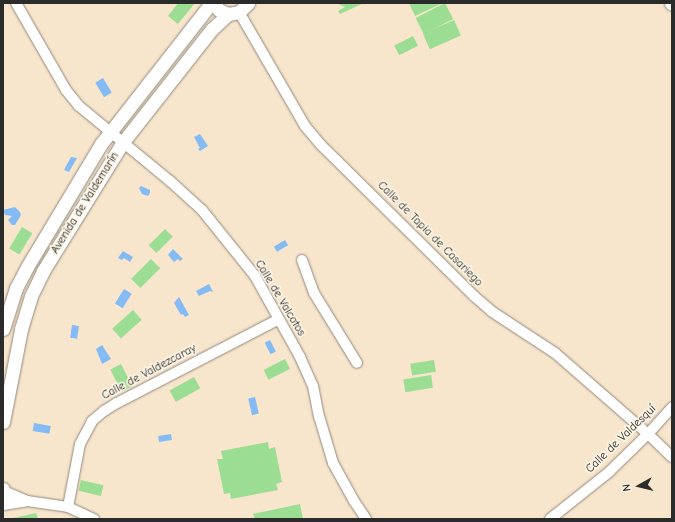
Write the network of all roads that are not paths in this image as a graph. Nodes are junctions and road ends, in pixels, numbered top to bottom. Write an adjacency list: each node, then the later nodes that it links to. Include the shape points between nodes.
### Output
1 (16, 3): 4 (street, Calle de Valcotos, via 66,90 79,106)
2 (212, 3): 3 (street, via 219,10); 4 (street, Avenida de Valdemarín)
3 (238, 10): 5 (street, Avenida de Valdemarín, via 212,29); 12 (street, Calle de Tapia de Casariego, via 305,126 321,145 474,296 491,311 555,353)
4 (110, 130): 5 (street, Calle de Valcotos); 8 (street, Avenida de Valdemarín, via 27,266 16,288)
5 (123, 142): 7 (street, Calle de Valcotos, via 202,210 255,276); 11 (street, Avenida de Valdemarín, via 47,264 31,296 21,329)
6 (302, 260): 9 (street, via 314,293)
7 (279, 319): 17 (street, Calle de Valdezcaray, via 117,403 92,420 80,444); 19 (street, Calle de Valcotos, via 313,386 333,463)
8 (3, 329)
9 (357, 363)
10 (672, 407): 12 (street, Calle de Valdesquí)
11 (3, 422)
12 (648, 434): 13 (street, Calle de Tapia de Casariego); 20 (street, Calle de Valdesquí, via 609,472)
13 (672, 457)
14 (3, 493): 15 (street)
15 (27, 501): 16 (street); 17 (street)
16 (3, 505)
17 (68, 507): 18 (street)
18 (94, 519)
19 (366, 519)
20 (550, 519)

